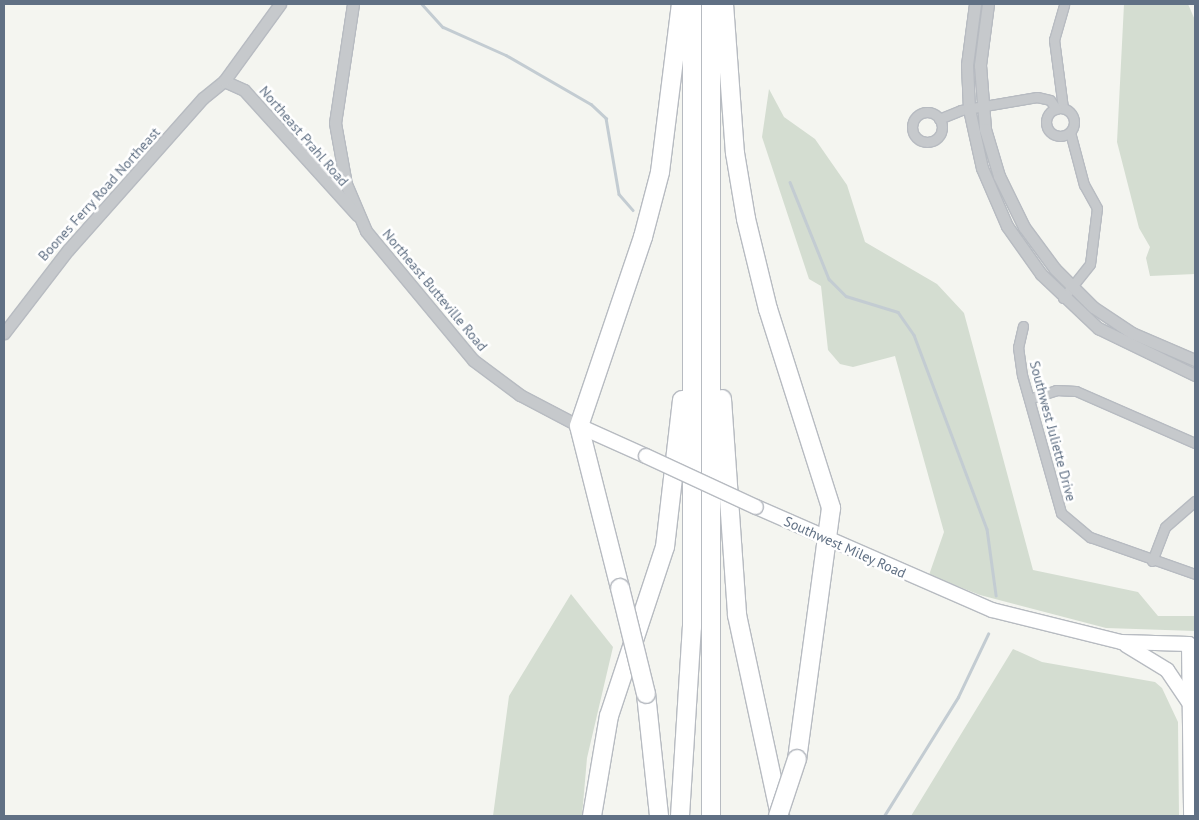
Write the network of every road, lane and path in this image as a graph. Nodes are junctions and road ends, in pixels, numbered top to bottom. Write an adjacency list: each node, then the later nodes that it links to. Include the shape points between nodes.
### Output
1 (280, 4): 10 (street, Boones Ferry Road Northeast)
2 (353, 4): 16 (street, Northeast Butteville Road, via 335,123 339,157)
3 (681, 4): 26 (highway, via 660,172 643,237)
4 (692, 4): 20 (highway)
5 (711, 4): 18 (highway)
6 (724, 4): 29 (highway, via 734,135 746,219 771,319 828,497)
7 (975, 4): 12 (street, via 967,65)
8 (988, 4): 11 (street, via 981,45)
9 (1064, 4): 13 (street, via 1054,40)
10 (224, 81): 16 (street, Northeast Prahl Road, via 244,90); 22 (street, Boones Ferry Road Northeast, via 203,98 68,250)
11 (981, 107): 12 (street); 13 (street, via 1037,97 1050,100); 17 (street, via 988,144 1007,195 1024,227)
12 (969, 109): 14 (street); 19 (street, via 982,168 998,210 1030,262)
13 (1059, 109): 15 (street, via 1072,115); 15 (street, via 1047,117 1047,128 1056,136)
14 (939, 119)
15 (1070, 132): 17 (street, via 1084,185 1097,208 1094,253)
16 (358, 216): 26 (street, Northeast Butteville Road, via 375,244 473,360 520,395)
17 (1073, 288): 19 (street); 23 (street, via 1132,333)
18 (711, 291): 38 (highway); 39 (highway, via 736,606 748,682)
19 (1063, 298): 24 (street, via 1098,328)
20 (692, 321): 35 (highway, via 665,548 609,716); 37 (highway, via 692,659)
21 (1023, 326): 25 (street, Southwest Juliette Drive, via 1019,356)
22 (4, 333)
23 (1195, 360)
24 (1195, 375)
25 (1029, 399): 27 (street, via 1056,390 1083,393); 30 (street, Southwest Juliette Drive, via 1058,505 1066,519 1083,534)
26 (579, 426): 29 (main road, Southwest Miley Road, bridge); 36 (highway, bridge, via 646,694)
27 (1195, 443)
28 (1195, 501): 30 (street, via 1165,527)
29 (829, 540): 32 (main road, Southwest Miley Road, via 992,610); 39 (highway, bridge, via 822,569 797,759)
30 (1152, 561): 31 (street, Southwest Juliette Drive)
31 (1195, 574)
32 (1121, 642): 33 (main road); 34 (main road, via 1163,666)
33 (1192, 644): 34 (main road)
34 (1190, 703): 40 (main road)
35 (592, 816)
36 (659, 816)
37 (680, 816)
38 (711, 816)
39 (779, 816)
40 (1191, 816)

